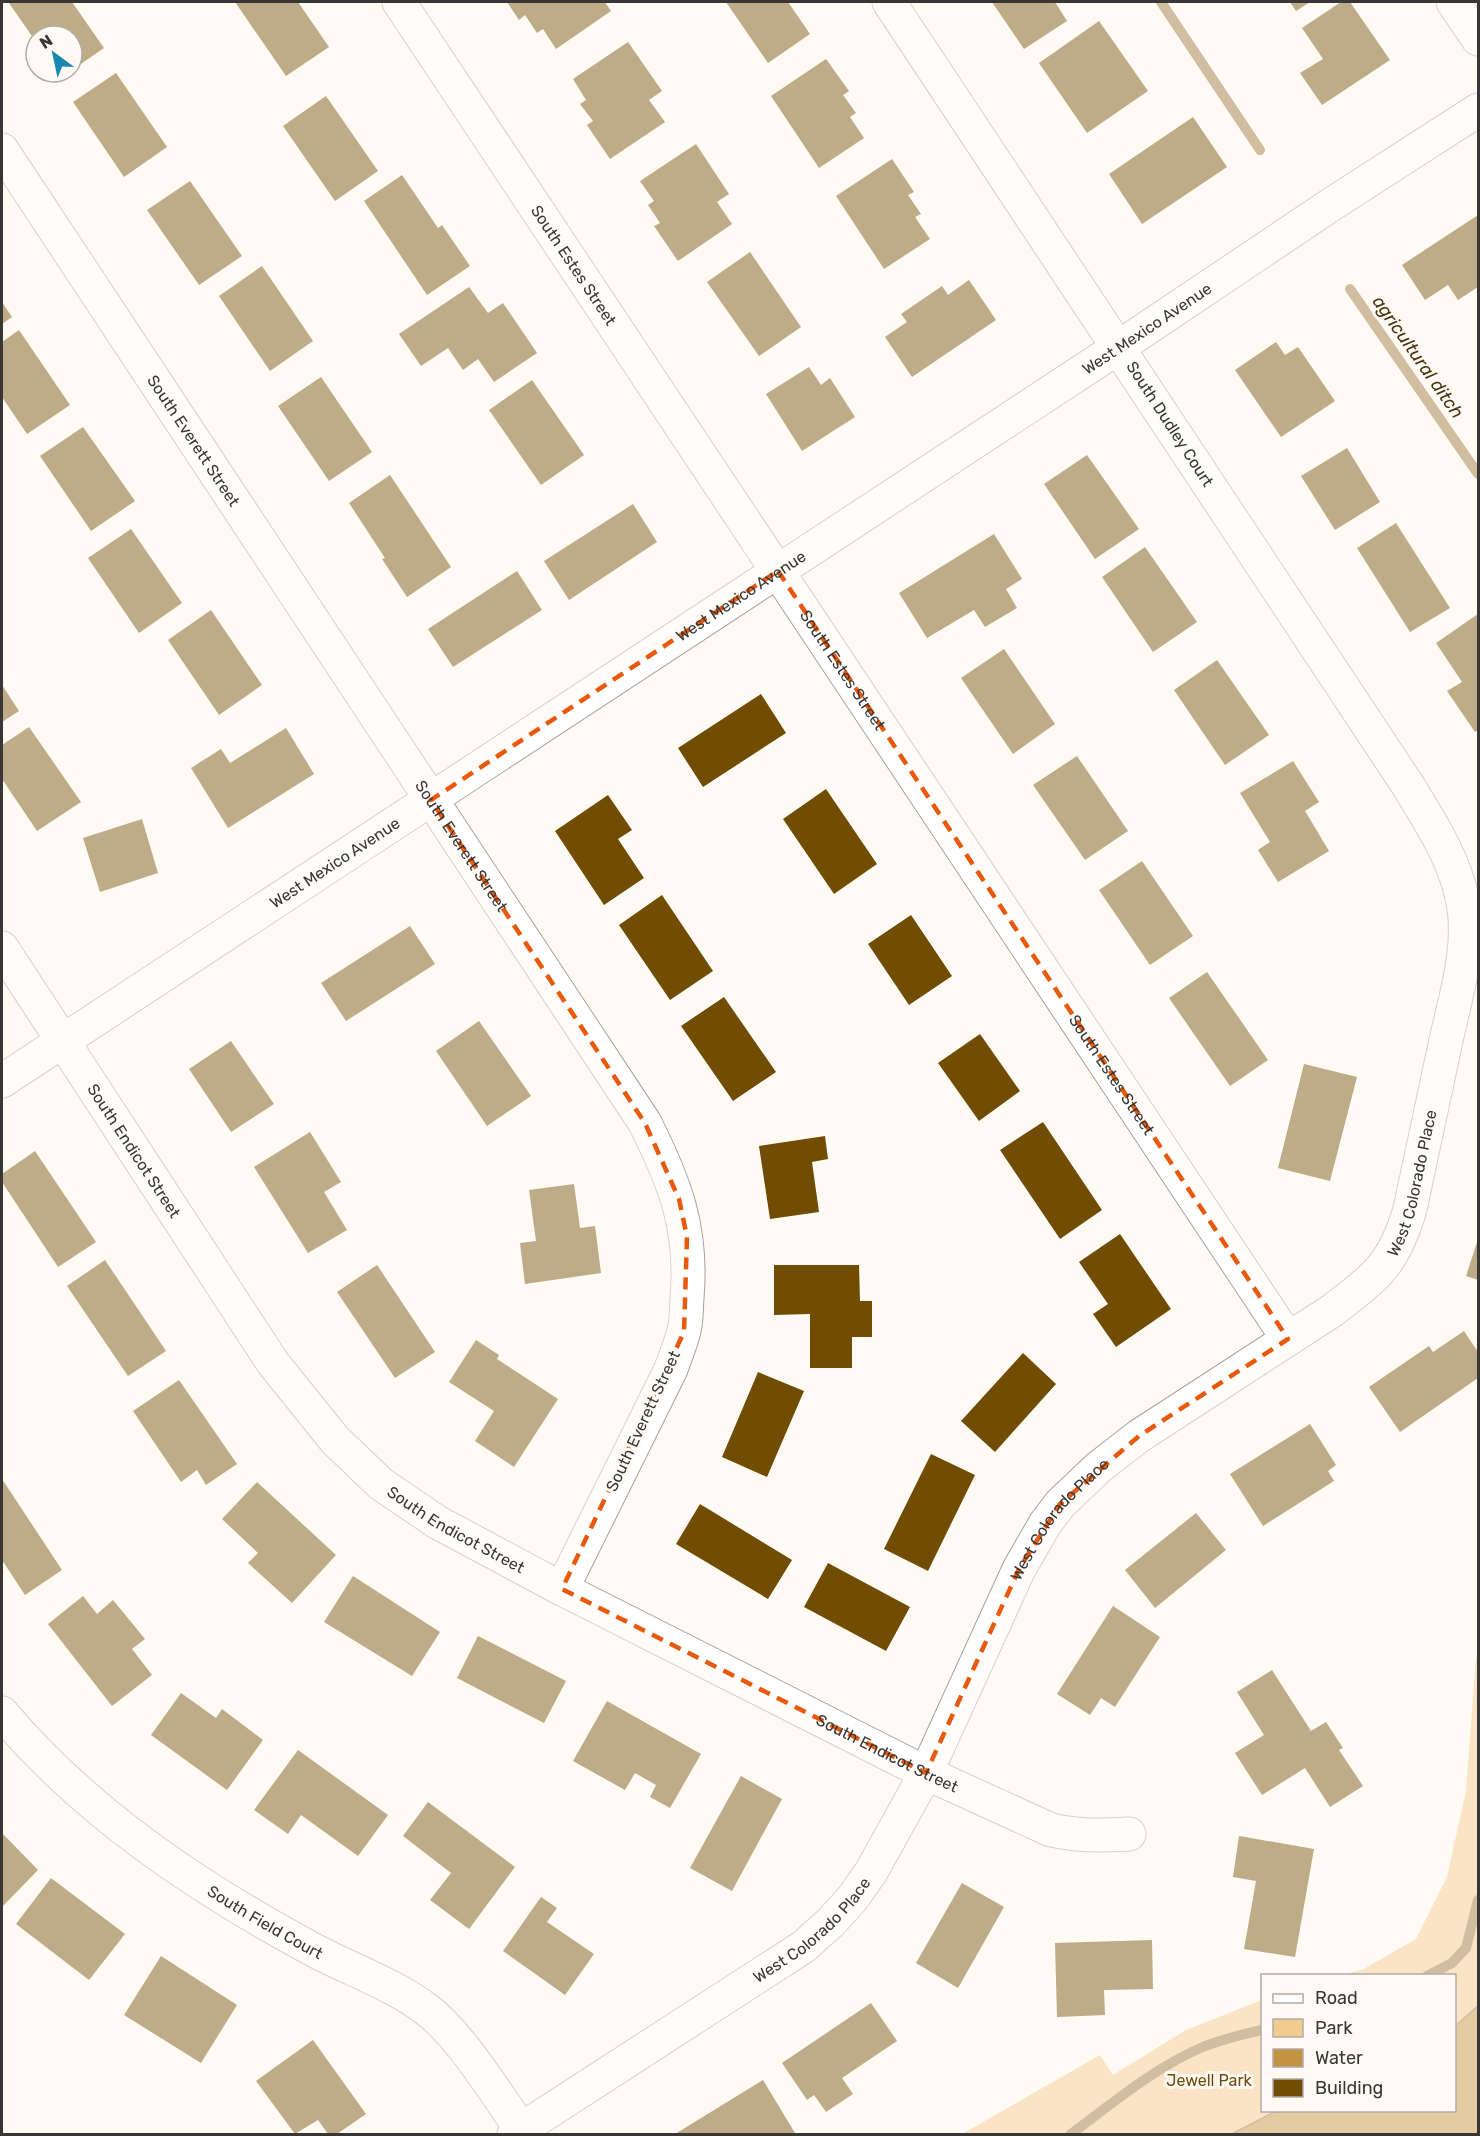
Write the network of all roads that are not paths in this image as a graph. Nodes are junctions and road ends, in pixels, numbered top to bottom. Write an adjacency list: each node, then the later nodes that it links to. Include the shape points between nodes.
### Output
1 (399, 2): 8 (street, South Estes Street)
2 (890, 2): 7 (street, South Dudley Court)
3 (1453, 2): 4 (street)
4 (1479, 39)
5 (1479, 110): 7 (street, West Mexico Avenue)
6 (2, 150): 9 (street, South Everett Street)
7 (1119, 347): 8 (street, West Mexico Avenue); 10 (street, South Dudley Court)
8 (778, 571): 9 (street, West Mexico Avenue); 14 (street, South Estes Street)
9 (431, 800): 12 (street, West Mexico Avenue); 15 (street, South Everett Street, via 645,1123 679,1199 687,1237 684,1332 670,1369)
10 (1446, 850): 14 (street, West Colorado Place, via 1462,898 1464,947 1402,1234 1392,1256 1368,1282)
11 (2, 948): 12 (street, South Endicot Street)
12 (63, 1041): 13 (street, West Mexico Avenue); 15 (street, South Endicot Street, via 273,1364 335,1440 381,1484 437,1522)
13 (2, 1081)
14 (1288, 1339): 17 (street, West Colorado Place, via 1139,1436 1060,1504 1019,1569)
15 (562, 1589): 17 (street, South Endicot Street)
16 (2, 1713): 19 (street, South Field Court, via 29,1746 91,1802 166,1859 262,1921 428,2010 453,2035)
17 (926, 1773): 18 (street, South Endicot Street, via 1051,1830 1106,1836); 19 (street, West Colorado Place, via 852,1899 803,1947)
18 (1130, 1834)
19 (518, 2132)

